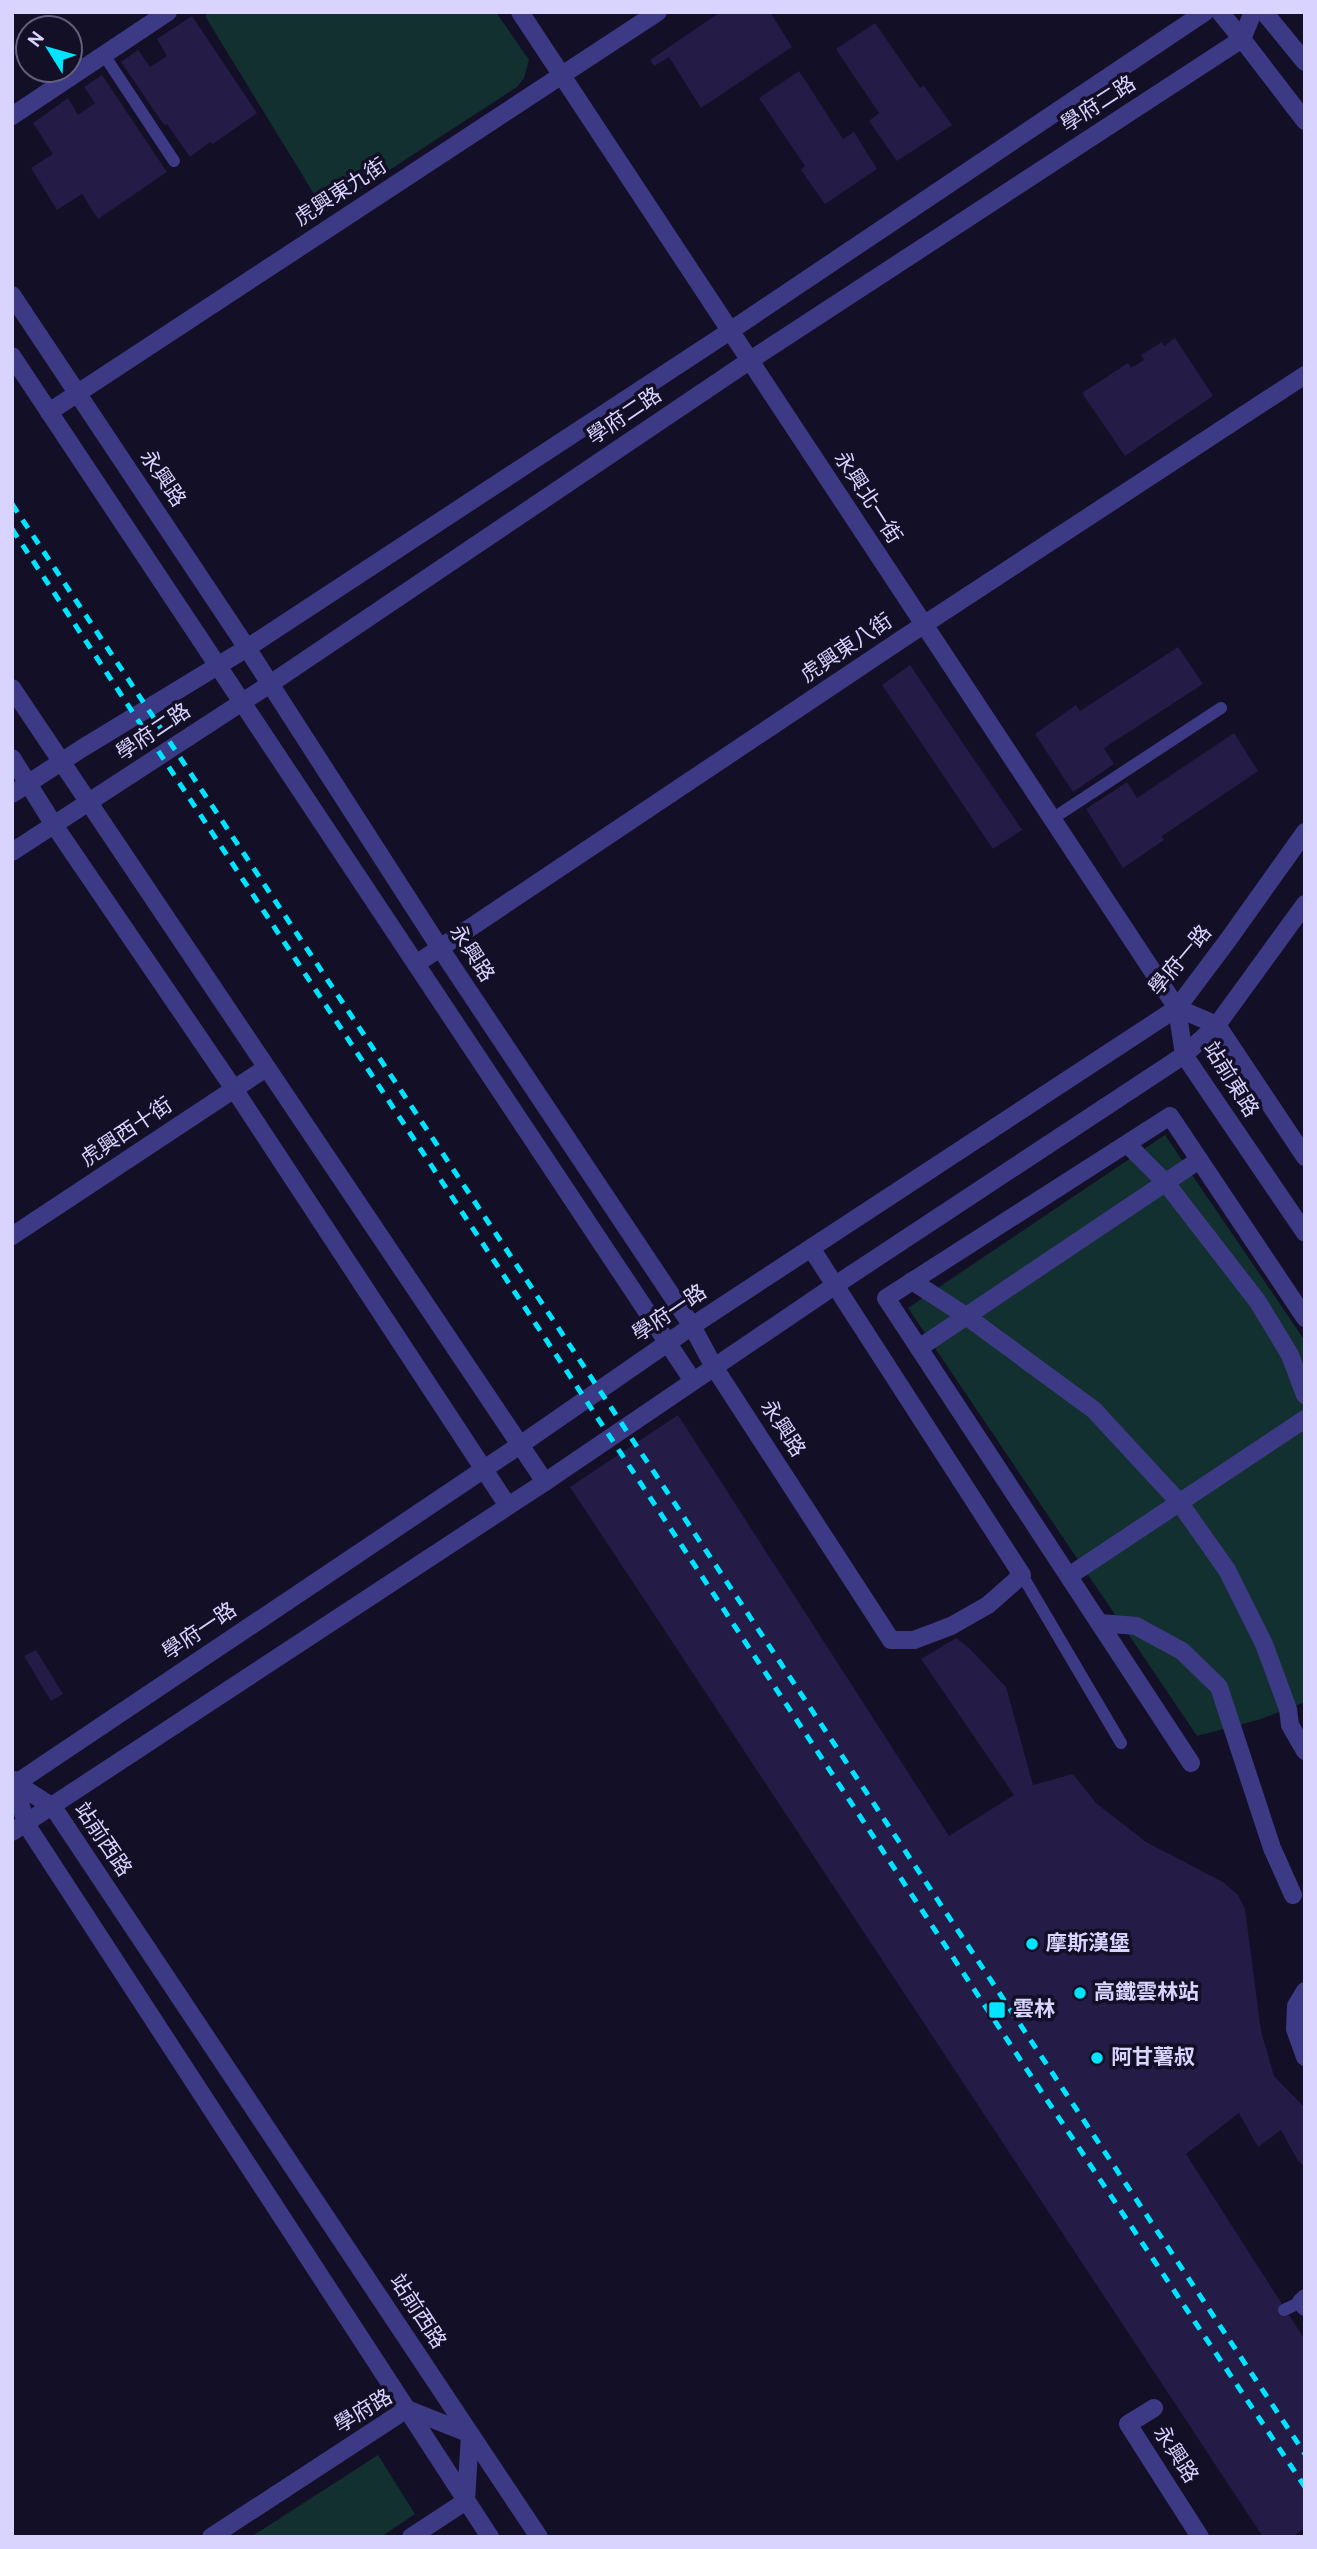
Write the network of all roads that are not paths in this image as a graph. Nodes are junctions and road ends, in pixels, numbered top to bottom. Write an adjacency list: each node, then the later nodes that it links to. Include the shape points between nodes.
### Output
1 (168, 12): 9 (street)
2 (520, 12): 11 (street, 永興北一街)
3 (658, 12): 11 (street, 虎興東九街)
4 (1205, 12): 16 (street, 學府二路)
5 (1220, 12): 8 (street)
6 (1253, 12): 8 (street)
7 (1264, 12): 10 (street)
8 (1242, 38): 13 (street); 18 (street, 學府二路)
9 (104, 55): 12 (street); 14 (lane)
10 (1305, 62)
11 (562, 76): 16 (street, 永興北一街); 20 (street, 虎興東九街)
12 (12, 116)
13 (1305, 121)
14 (174, 162)
15 (12, 295): 20 (street, 永興路)
16 (730, 331): 18 (street, 永興北一街); 23 (street, 學府二路)
17 (12, 356): 21 (street)
18 (749, 361): 22 (street, 永興北一街); 25 (street, 學府二路)
19 (1305, 375): 22 (street, 虎興東八街)
20 (77, 394): 21 (street, 虎興東九街); 23 (street, 永興路)
21 (49, 412): 24 (street)
22 (923, 625): 34 (street, 永興北一街); 39 (street, 虎興東八街)
23 (247, 648): 24 (street, 學府二路); 25 (street, 永興路)
24 (218, 664): 27 (street); 30 (street, 學府二路)
25 (270, 684): 27 (street, 學府二路); 39 (street, 永興路)
26 (12, 688): 30 (street)
27 (242, 701): 33 (street, 學府二路); 40 (street)
28 (1221, 708): 34 (lane)
29 (12, 758): 31 (street)
30 (62, 761): 31 (street, 學府二路); 33 (street)
31 (29, 783): 32 (street, 學府二路); 35 (street)
32 (12, 794)
33 (89, 804): 35 (street, 學府二路); 44 (street)
34 (1052, 819): 41 (street, 永興北一街)
35 (54, 825): 37 (street, 學府二路); 45 (street)
36 (1305, 832): 41 (street, 學府一路)
37 (12, 852)
38 (1305, 904): 42 (street)
39 (440, 948): 40 (street, 虎興東八街); 57 (street, 永興路)
40 (416, 964): 58 (street)
41 (1177, 1008): 42 (street, 站前東路); 43 (street, 站前東路); 52 (street, 學府一路)
42 (1217, 1025): 43 (street); 47 (street, 站前東路)
43 (1184, 1055): 50 (street, 站前東路); 54 (street)
44 (266, 1068): 45 (street, 虎興西十街); 64 (street)
45 (234, 1089): 51 (street, 虎興西十街); 65 (street)
46 (1127, 1143): 48 (street, via 1170,1116); 49 (street); 53 (street)
47 (1305, 1157)
48 (1199, 1160): 49 (street); 56 (street)
49 (1166, 1183): 55 (street); 62 (street, via 1258,1302 1290,1355)
50 (1305, 1233)
51 (12, 1236)
52 (811, 1248): 54 (street); 57 (street, 學府一路)
53 (912, 1281): 55 (street); 59 (street, via 886,1298)
54 (834, 1286): 60 (street); 69 (street)
55 (966, 1316): 59 (street); 67 (street, via 1094,1410)
56 (1305, 1318)
57 (692, 1326): 58 (street, 學府一路); 60 (street, 永興路)
58 (667, 1343): 61 (street); 64 (street, 學府一路)
59 (919, 1348): 70 (street)
60 (714, 1367): 61 (street); 69 (street, 永興路, via 891,1640 914,1640 951,1626 988,1605)
61 (693, 1381): 66 (street)
62 (1305, 1395)
63 (1305, 1419): 67 (street)
64 (520, 1445): 65 (street, 學府一路); 66 (street)
65 (483, 1468): 68 (street); 75 (street, 學府一路)
66 (545, 1482): 68 (street)
67 (1179, 1503): 70 (street); 73 (street, via 1227,1570 1264,1644 1290,1724)
68 (508, 1506): 76 (street)
69 (1022, 1575): 72 (lane)
70 (1069, 1576): 71 (street)
71 (1100, 1623): 74 (street); 78 (street, via 1136,1626 1182,1651 1219,1687 1267,1837)
72 (1121, 1743)
73 (1305, 1751)
74 (1191, 1763)
75 (14, 1782): 76 (street, 站前西路); 77 (street)
76 (52, 1807): 77 (street); 85 (street, 站前西路)
77 (19, 1828): 84 (street)
78 (1293, 1895)
79 (1305, 1991): 80 (street, via 1296,2006 1295,2029)
80 (1305, 2057)
81 (1304, 2302): 82 (lane)
82 (1284, 2310)
83 (1154, 2408): 91 (street, 永興路, via 1128,2424)
84 (407, 2409): 85 (street, 學府路); 86 (street); 87 (street, 學府路)
85 (470, 2434): 86 (street); 90 (street, 站前西路)
86 (466, 2501): 88 (street); 89 (street)
87 (211, 2537)
88 (411, 2537)
89 (490, 2537)
90 (539, 2537)
91 (1200, 2537)

